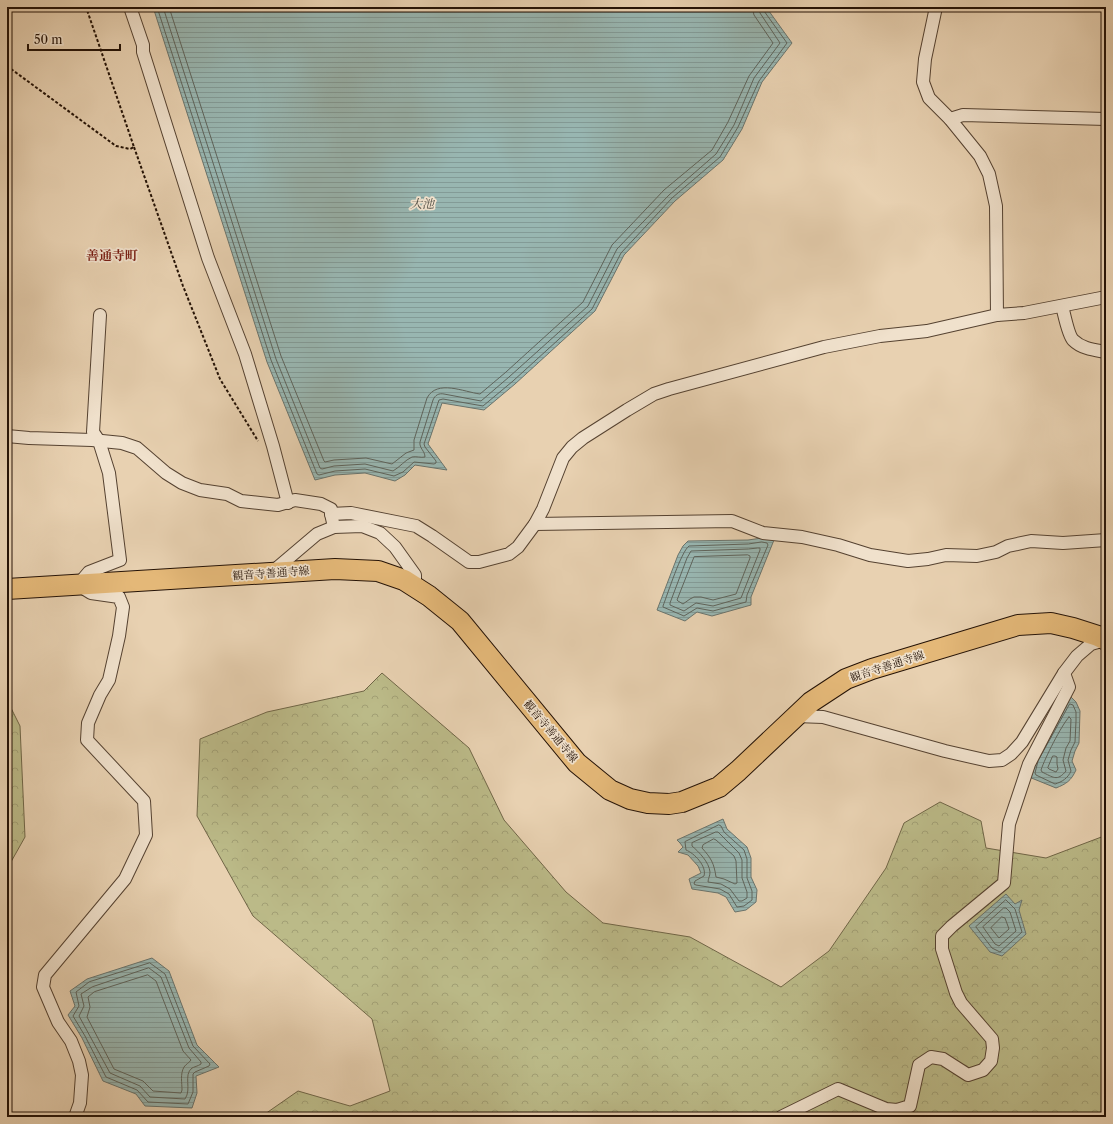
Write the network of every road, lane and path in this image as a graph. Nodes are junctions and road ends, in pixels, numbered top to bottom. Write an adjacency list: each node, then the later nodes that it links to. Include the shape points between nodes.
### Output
1 (86, 7): 7 (path)
2 (130, 7): 16 (street, via 208,258 245,354)
3 (936, 7): 5 (street, via 924,58 923,82 929,98)
4 (7, 66): 7 (path, via 116,146 130,149)
5 (950, 119): 6 (street, via 963,115); 11 (street, via 980,156 989,174 996,206)
6 (1106, 119)
7 (134, 147): 15 (path, via 183,286 220,379)
8 (1106, 296): 9 (street)
9 (1062, 306): 11 (street); 12 (street, via 1072,339 1086,348)
10 (100, 315): 14 (street, via 93,432)
11 (997, 315): 18 (street, via 927,332 880,336 824,347 654,394 572,447 563,458)
12 (1106, 352)
13 (7, 436): 14 (street)
14 (99, 440): 16 (street, via 137,448 166,473 200,490 227,494 241,501 278,505); 22 (street, via 109,473 120,560 89,572)
15 (261, 446)
16 (288, 503): 17 (street, via 295,500 321,504 332,509)
17 (331, 514): 18 (street, via 351,513 416,526 469,562 509,554 518,547); 19 (street)
18 (535, 524): 20 (street, via 732,521 764,533 802,537 870,555 908,561 946,555 977,556 1031,541 1063,543)
19 (334, 527): 21 (street, via 317,534); 23 (street, via 362,526 380,533 395,547 415,575)
20 (1106, 540)
21 (271, 573): 22 (main road, 観音寺善通寺線); 23 (main road, 観音寺善通寺線, via 335,569 378,571 404,580)
22 (78, 585): 24 (main road, 観音寺善通寺線); 28 (street, via 91,593 119,596 122,606 119,636 109,680 88,723 86,740 144,801 146,836 125,879 45,975 43,987 58,1022 71,1041 82,1075 80,1103)
23 (415, 587): 27 (main road, 観音寺善通寺線, via 460,621 576,763 610,790 630,799 668,804 682,802 719,787)
24 (7, 590)
25 (1105, 640): 26 (street, via 1091,644 1077,656); 27 (main road, 観音寺善通寺線, via 1051,623 1018,625 872,668 846,679 811,702)
26 (1064, 674): 27 (street, via 1022,742 1002,760 989,761 945,751 823,717); 29 (street, via 1069,688 1029,764 1009,824 1004,883 942,936 942,949 956,993 961,1003 992,1039 991,1061 983,1070 968,1075 943,1059 931,1057 919,1065 910,1106 897,1110 886,1109 838,1089)
27 (796, 716)
28 (75, 1117)
29 (782, 1117)

